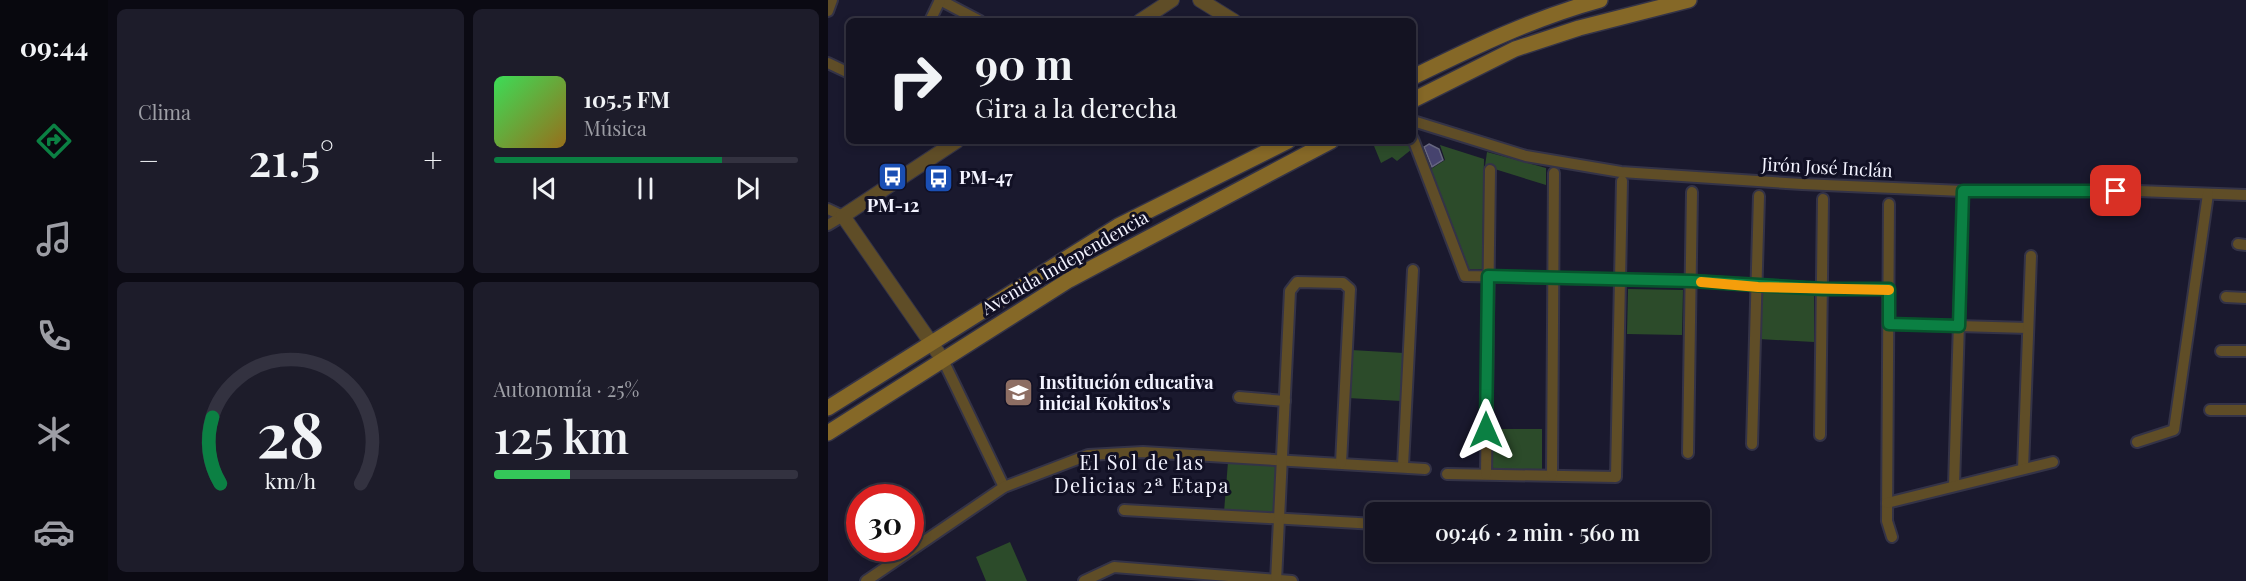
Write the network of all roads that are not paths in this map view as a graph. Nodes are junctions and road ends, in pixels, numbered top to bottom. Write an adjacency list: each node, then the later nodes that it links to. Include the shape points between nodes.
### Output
1 (832, 0): 7 (street)
2 (940, 0): 8 (street); 9 (street)
3 (1172, 0): 10 (street)
4 (1200, 0): 11 (street)
5 (1600, 0): 12 (main road, via 1561,11)
6 (1689, 0): 13 (main road, via 1579,28)
7 (828, 11)
8 (931, 18)
9 (974, 18)
10 (1145, 18)
11 (1229, 18)
12 (1481, 44): 13 (main road); 16 (main road)
13 (1491, 61): 17 (main road)
14 (828, 63): 15 (street)
15 (846, 72)
16 (1416, 76)
17 (1416, 98)
18 (1416, 123): 27 (street, Jirón José Inclán, via 1526,156 1621,172)
19 (952, 144): 36 (street)
20 (1282, 144): 25 (main road, Avenida Independencia)
21 (1325, 144): 32 (main road, Avenida Independencia)
22 (1415, 144): 41 (street, via 1466,276)
23 (1490, 170): 41 (street)
24 (1554, 173): 42 (street)
25 (1212, 180): 32 (main road); 39 (main road, Avenida Independencia, via 1118,226)
26 (1622, 181): 43 (street)
27 (1963, 191): 29 (street, Jirón José Inclán); 54 (street)
28 (1692, 192): 45 (street)
29 (2208, 194): 30 (street, Jirón José Inclán); 67 (street, via 2174,430)
30 (2246, 195)
31 (1759, 196): 46 (street)
32 (1222, 199): 44 (main road, Avenida Independencia)
33 (1823, 199): 48 (street)
34 (1889, 204): 49 (street)
35 (828, 209): 36 (street)
36 (843, 216): 37 (street); 56 (street)
37 (828, 225)
38 (2031, 256): 55 (street)
39 (1058, 262): 44 (main road); 47 (main road, Avenida Independencia)
40 (1413, 270): 73 (street)
41 (1488, 276): 42 (street); 77 (street)
42 (1552, 278): 43 (street); 78 (street)
43 (1620, 279): 45 (street); 78 (street, via 1616,477)
44 (1069, 280): 52 (main road, Avenida Independencia)
45 (1692, 281): 46 (street); 69 (street)
46 (1758, 287): 48 (street); 68 (street)
47 (1014, 289): 52 (main road); 56 (main road, Avenida Independencia)
48 (1823, 289): 49 (street); 66 (street)
49 (1889, 289): 53 (street)
50 (2226, 297): 51 (street)
51 (2246, 298)
52 (1026, 307): 59 (main road, Avenida Independencia)
53 (1889, 324): 54 (street); 81 (street)
54 (1959, 326): 55 (street); 79 (street)
55 (2028, 328): 75 (street)
56 (930, 343): 59 (street); 62 (main road, Avenida Independencia)
57 (2221, 351): 58 (street)
58 (2246, 351)
59 (943, 360): 65 (main road, Avenida Independencia); 80 (street)
60 (1239, 397): 61 (street)
61 (1285, 401): 70 (street); 72 (street, via 1291,287 1300,282 1346,284 1351,293)
62 (828, 408)
63 (2246, 410): 64 (street)
64 (2210, 411)
65 (828, 433)
66 (1820, 435)
67 (2137, 442)
68 (1752, 444)
69 (1688, 453)
70 (1282, 462): 72 (street); 80 (street, via 1143,452 1088,455); 83 (street)
71 (2053, 462): 75 (street)
72 (1341, 463): 73 (street)
73 (1403, 466): 74 (street)
74 (1425, 469)
75 (2023, 469): 79 (street)
76 (1447, 474): 77 (street)
77 (1486, 474): 78 (street)
78 (1552, 475)
79 (1954, 486): 81 (street)
80 (1004, 487): 86 (street)
81 (1887, 503): 85 (street)
82 (1124, 510): 83 (street)
83 (1279, 520): 84 (street); 88 (street)
84 (1365, 524)
85 (1892, 537)
86 (866, 581)
87 (1084, 581): 88 (street, via 1114,567)
88 (1276, 581): 89 (street)
89 (1292, 581)

